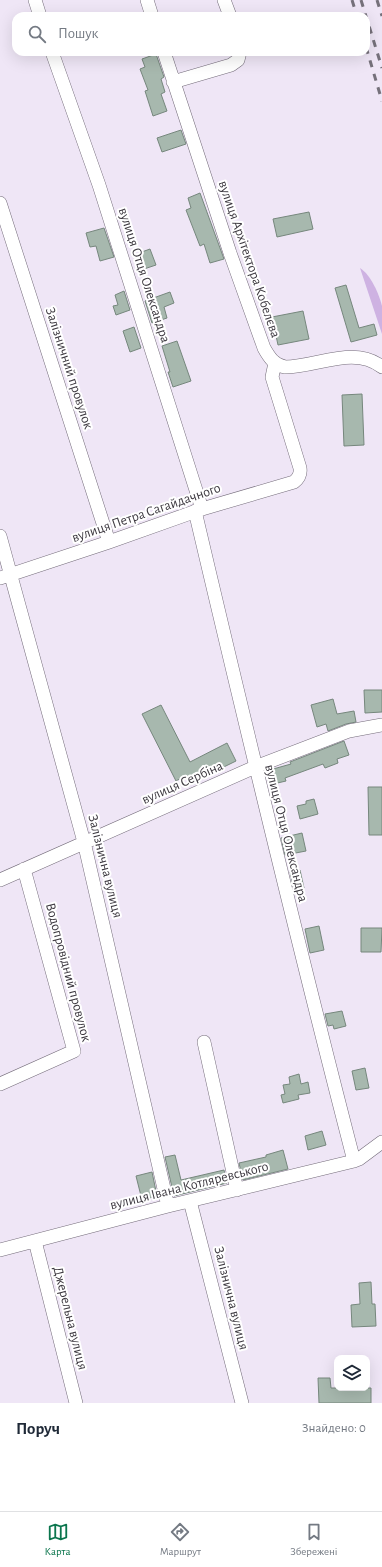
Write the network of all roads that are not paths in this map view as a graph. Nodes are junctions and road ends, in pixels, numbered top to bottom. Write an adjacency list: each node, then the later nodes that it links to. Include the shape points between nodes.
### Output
1 (35, 0): 4 (street)
2 (147, 0): 5 (street)
3 (224, 0): 6 (street)
4 (39, 12)
5 (151, 12)
6 (228, 12)
7 (53, 56): 14 (street, вулиця Отця Олександра, via 99,184)
8 (165, 56): 10 (street, вулиця Архітектора Кобелєва)
9 (239, 56): 10 (street, via 231,65)
10 (173, 82): 12 (street, вулиця Архітектора Кобелєва, via 230,253 266,350)
11 (0, 204): 16 (street, Залізничний провулок)
12 (275, 363): 13 (street, via 288,366 354,357 368,359); 14 (street, вулиця Петра Сагайдачного, via 273,380 300,474 294,482)
13 (382, 367)
14 (199, 510): 16 (street, вулиця Петра Сагайдачного); 19 (street, вулиця Отця Олександра)
15 (0, 536): 17 (street, Залізнична вулиця)
16 (109, 542): 17 (street, вулиця Петра Сагайдачного)
17 (6, 576): 20 (street, Залізнична вулиця)
18 (382, 725): 19 (street, вулиця Сербіна, via 349,731)
19 (255, 767): 20 (street, вулиця Сербіна); 26 (street, вулиця Отця Олександра)
20 (84, 842): 21 (street, вулиця Сербіна); 29 (street, Залізнична вулиця)
21 (24, 869): 22 (street, вулиця Сербіна); 24 (street, Водопровідний провулок, via 74,1051)
22 (0, 880)
23 (204, 1042): 27 (street)
24 (0, 1084)
25 (382, 1142): 26 (street, вулиця Івана Котляревського)
26 (354, 1161): 27 (street, вулиця Івана Котляревського)
27 (237, 1190): 28 (street, вулиця Івана Котляревського)
28 (190, 1201): 29 (street, вулиця Івана Котляревського); 33 (street, Залізнична вулиця)
29 (168, 1206): 30 (street, вулиця Івана Котляревського)
30 (35, 1241): 31 (street, вулиця Івана Котляревського); 32 (street, Джерельна вулиця)
31 (0, 1250)
32 (76, 1403)
33 (242, 1403)

